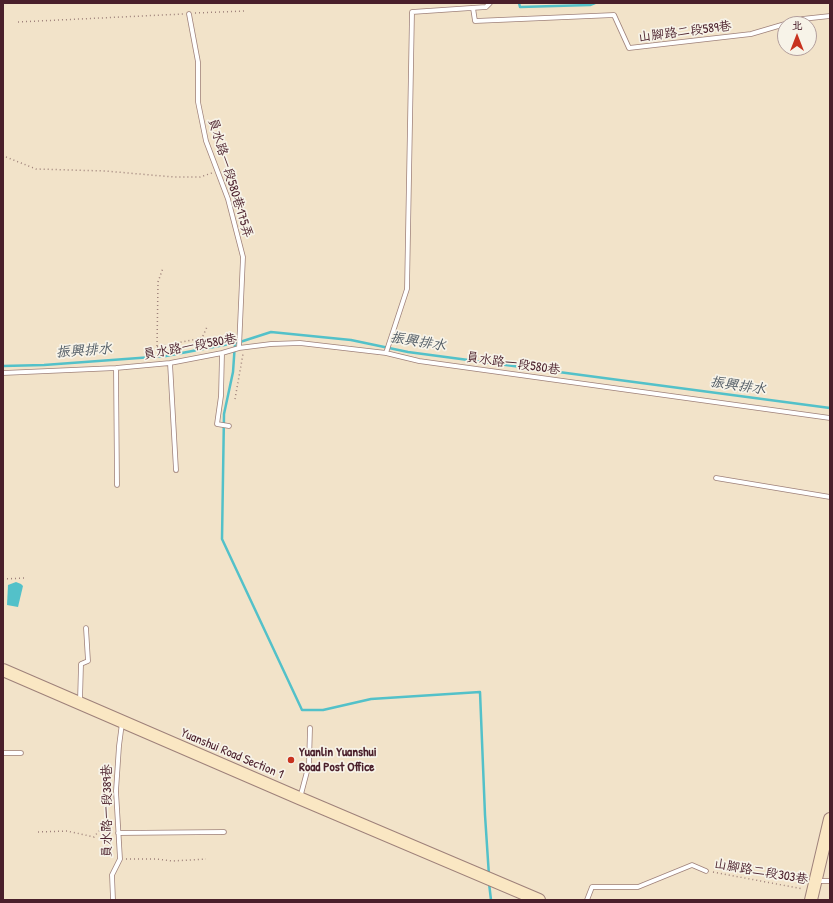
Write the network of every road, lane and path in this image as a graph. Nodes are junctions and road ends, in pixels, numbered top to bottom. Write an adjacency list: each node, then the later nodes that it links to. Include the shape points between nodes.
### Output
1 (490, 3): 2 (lane, via 486,7)
2 (473, 8): 8 (lane, 山腳路二段589巷, via 475,21 614,15 629,48 751,34); 17 (lane, via 412,12 407,289)
3 (245, 11): 4 (path)
4 (189, 14): 7 (path); 10 (lane, 員水路一段580巷175弄, via 198,62 198,102 206,141)
5 (830, 16): 6 (lane, 山腳路二段589巷)
6 (817, 17)
7 (18, 22)
8 (777, 27)
9 (6, 157): 10 (path, via 36,169 200,178)
10 (218, 171): 15 (lane, 員水路一段580巷175弄, via 243,257)
11 (164, 268): 13 (path, via 158,282)
12 (207, 327): 13 (path, via 202,338)
13 (156, 347): 19 (path)
14 (244, 347): 15 (lane, 員水路一段580巷); 17 (lane, 員水路一段580巷, via 300,343); 22 (path)
15 (239, 348): 16 (lane, 員水路一段580巷)
16 (222, 353): 18 (lane, 員水路一段580巷); 24 (lane, via 221,396 217,424)
17 (386, 353): 23 (lane, 員水路一段580巷, via 419,362)
18 (170, 363): 19 (lane, 員水路一段580巷); 25 (lane)
19 (158, 364): 20 (lane, 員水路一段580巷)
20 (116, 368): 21 (lane, 員水路一段580巷); 27 (lane)
21 (3, 373)
22 (235, 399)
23 (830, 418)
24 (229, 426)
25 (176, 470)
26 (716, 478): 28 (lane)
27 (117, 485)
28 (830, 497)
29 (25, 578): 30 (path)
30 (3, 579)
31 (86, 628): 33 (lane, via 88,660 81,664)
32 (3, 670): 33 (street, Yuanshui Road Section 1)
33 (80, 704): 34 (street, Yuanshui Road Section 1)
34 (122, 721): 38 (street, Yuanshui Road Section 1); 39 (lane, 員水路一段389巷, via 118,746)
35 (310, 728): 38 (lane, via 309,764)
36 (3, 753): 37 (lane)
37 (22, 753)
38 (300, 798): 50 (street, Yuanshui Road Section 1)
39 (117, 817): 41 (path, via 94,837 67,831); 43 (lane, 員水路一段389巷)
40 (830, 820): 48 (street)
41 (38, 832)
42 (224, 832): 43 (lane)
43 (118, 833): 44 (lane, 員水路一段389巷)
44 (120, 859): 45 (path); 49 (lane, 員水路一段389巷, via 112,875)
45 (206, 859)
46 (706, 871): 48 (path, 山腳路二段303巷); 51 (lane, via 692,865 638,887 592,887)
47 (830, 882): 48 (lane)
48 (813, 891)
49 (113, 900)
50 (539, 900)
51 (586, 900)

